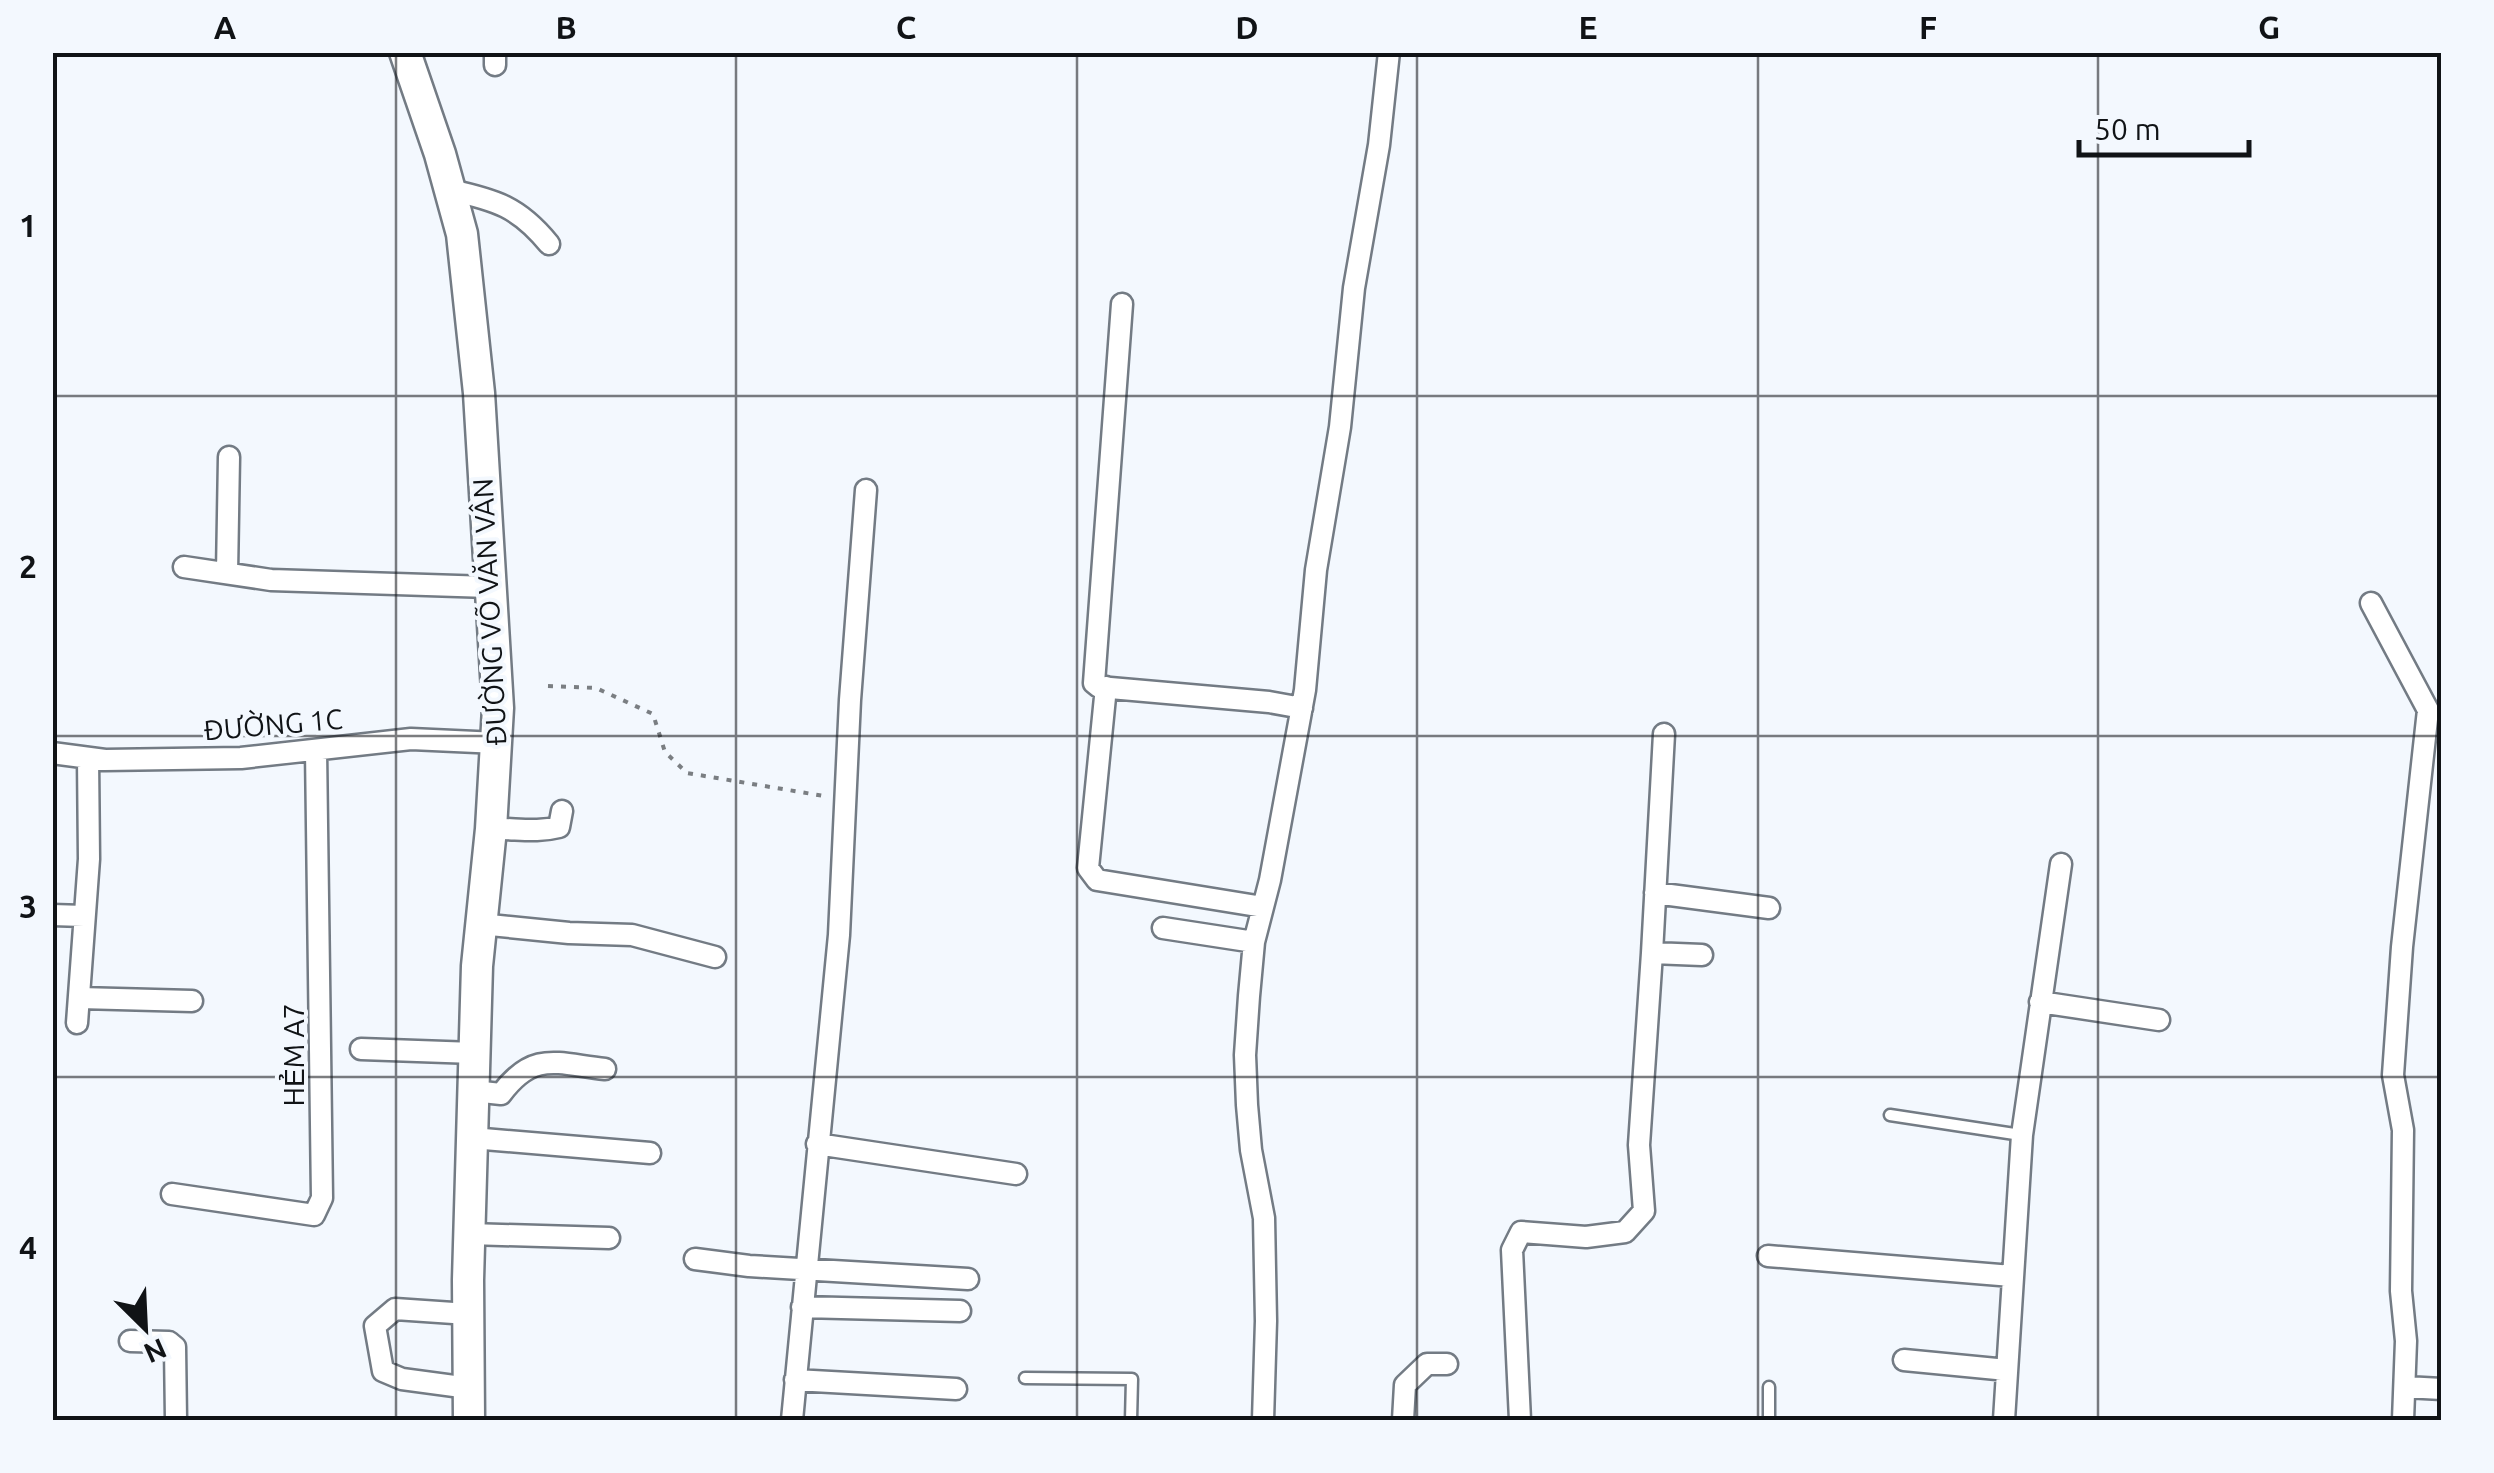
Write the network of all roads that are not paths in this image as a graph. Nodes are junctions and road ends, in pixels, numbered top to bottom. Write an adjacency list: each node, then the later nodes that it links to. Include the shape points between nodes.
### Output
1 (404, 52): 3 (street, ĐƯỜNG VÕ VĂN VÂN)
2 (1389, 52): 13 (street)
3 (450, 190): 4 (street, via 511,208); 10 (street, ĐƯỜNG VÕ VĂN VÂN, via 462,234 478,376)
4 (549, 244)
5 (1122, 304): 12 (street, via 1093,676)
6 (229, 457): 9 (street)
7 (866, 490): 45 (street, via 839,935)
8 (184, 567): 9 (street)
9 (227, 574): 10 (street, via 340,585)
10 (489, 587): 15 (street, ĐƯỜNG VÕ VĂN VÂN)
11 (2371, 603): 67 (street, via 2428,710 2393,1075 2403,1130)
12 (1106, 687): 13 (street); 23 (street, via 1091,875)
13 (1302, 708): 23 (street)
14 (1664, 734): 22 (street)
15 (498, 743): 16 (street, ĐƯỜNG 1C, via 411,739); 20 (street, ĐƯỜNG VÕ VĂN VÂN)
16 (316, 750): 18 (street, ĐƯỜNG 1C, via 241,758); 48 (street, HẺM A7, via 322,1198 314,1214)
17 (52, 753): 18 (street, ĐƯỜNG 1C)
18 (88, 758): 26 (street)
19 (562, 811): 20 (street, via 559,827 540,832)
20 (491, 829): 27 (street, ĐƯỜNG VÕ VĂN VÂN)
21 (2061, 864): 35 (street)
22 (1656, 893): 24 (street); 30 (street)
23 (1262, 907): 29 (street)
24 (1769, 908)
25 (52, 915): 26 (street)
26 (84, 916): 33 (street)
27 (480, 924): 32 (street, via 632,935); 39 (street, ĐƯỜNG VÕ VĂN VÂN)
28 (1163, 928): 29 (street)
29 (1254, 942): 74 (street, via 1244,1055 1264,1218)
30 (1652, 953): 31 (street); 76 (street, via 1639,1145 1644,1211 1624,1232 1521,1232 1512,1250)
31 (1702, 956)
32 (714, 957)
33 (80, 998): 34 (street); 37 (street)
34 (192, 1001)
35 (2040, 1002): 36 (street); 43 (street)
36 (2159, 1020)
37 (77, 1023)
38 (360, 1050): 39 (street)
39 (474, 1053): 41 (street, ĐƯỜNG VÕ VĂN VÂN)
40 (605, 1068): 41 (street, via 539,1062 501,1094)
41 (473, 1091): 44 (street, ĐƯỜNG VÕ VĂN VÂN)
42 (1890, 1116): 43 (lane)
43 (2022, 1136): 54 (street)
44 (472, 1138): 46 (street); 49 (street, ĐƯỜNG VÕ VĂN VÂN)
45 (817, 1144): 47 (street); 53 (street)
46 (650, 1153)
47 (1016, 1174)
48 (172, 1194)
49 (469, 1234): 50 (street); 58 (street, ĐƯỜNG VÕ VĂN VÂN)
50 (608, 1238)
51 (1768, 1256): 54 (street)
52 (695, 1258): 53 (street)
53 (806, 1267): 55 (street); 56 (street)
54 (2012, 1276): 62 (street)
55 (968, 1279)
56 (802, 1307): 57 (street); 64 (street)
57 (960, 1311)
58 (468, 1314): 66 (street, ĐƯỜNG VÕ VĂN VÂN); 66 (street, via 395,1310 375,1326 383,1371)
59 (130, 1342): 70 (street, via 175,1347)
60 (1904, 1360): 62 (street)
61 (1447, 1364): 75 (street, via 1427,1364 1405,1385)
62 (2007, 1370): 78 (street)
63 (1025, 1378): 73 (lane, via 1132,1379)
64 (796, 1380): 68 (street); 72 (street)
65 (1769, 1387): 77 (lane)
66 (469, 1388): 71 (street, ĐƯỜNG VÕ VĂN VÂN)
67 (2404, 1388): 69 (street); 79 (street)
68 (956, 1389)
69 (2442, 1389)
70 (176, 1420)
71 (469, 1420)
72 (792, 1420)
73 (1131, 1420)
74 (1263, 1420)
75 (1403, 1420)
76 (1520, 1420)
77 (1769, 1420)
78 (2004, 1420)
79 (2403, 1420)

